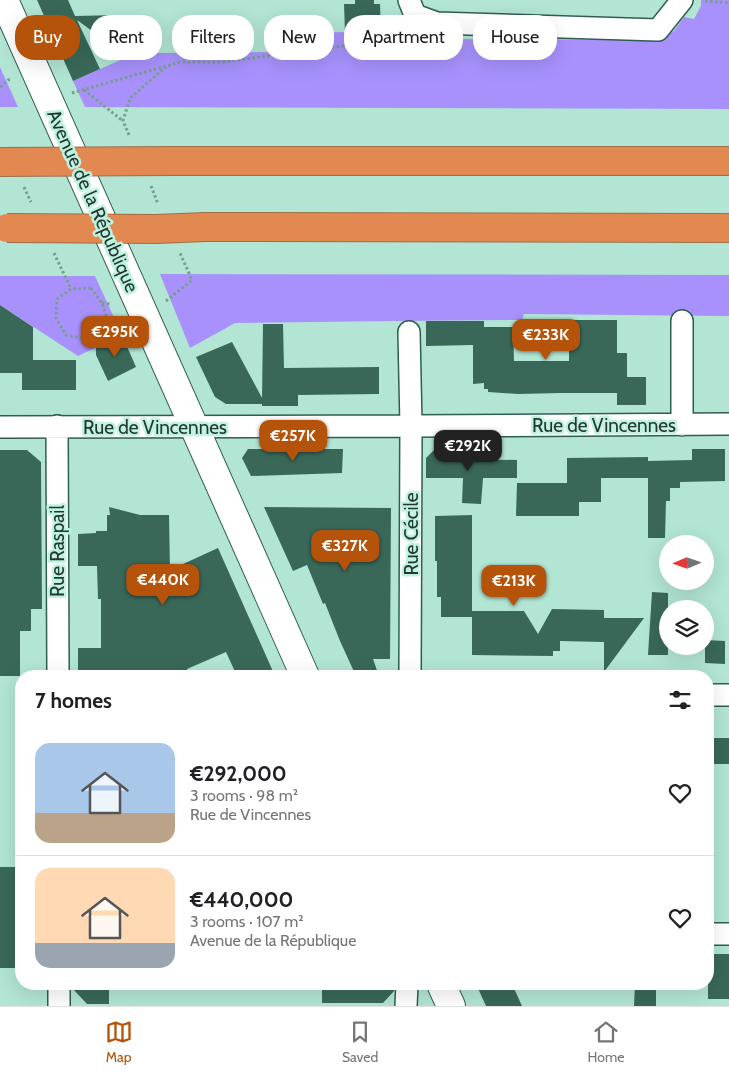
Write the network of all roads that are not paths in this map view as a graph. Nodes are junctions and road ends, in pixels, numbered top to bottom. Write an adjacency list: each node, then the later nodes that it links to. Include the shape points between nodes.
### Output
1 (4, 0): 15 (main road, Avenue de la République)
2 (692, 0): 3 (street, via 658,30 437,23)
3 (412, 8)
4 (729, 161): 5 (highway, bridge)
5 (0, 162)
6 (3, 228): 7 (highway, bridge)
7 (729, 228)
8 (682, 321): 11 (street)
9 (409, 332): 13 (street, Rue Cécile)
10 (729, 424): 11 (street, Rue de Vincennes)
11 (682, 425): 13 (street, Rue de Vincennes)
12 (57, 426): 14 (street, Rue de Vincennes); 15 (street, Rue de Vincennes); 16 (street, Rue Raspail)
13 (411, 426): 15 (street, Rue de Vincennes); 18 (street, Rue Cécile)
14 (0, 427)
15 (194, 427): 17 (main road, Avenue de la République)
16 (58, 670)
17 (302, 670)
18 (410, 670)
19 (714, 695): 20 (street)
20 (729, 695)
21 (714, 934): 22 (street)
22 (729, 934)
23 (59, 990): 26 (street)
24 (407, 990): 27 (street)
25 (444, 990): 28 (main road)
26 (59, 1006)
27 (406, 1006)
28 (451, 1006)

